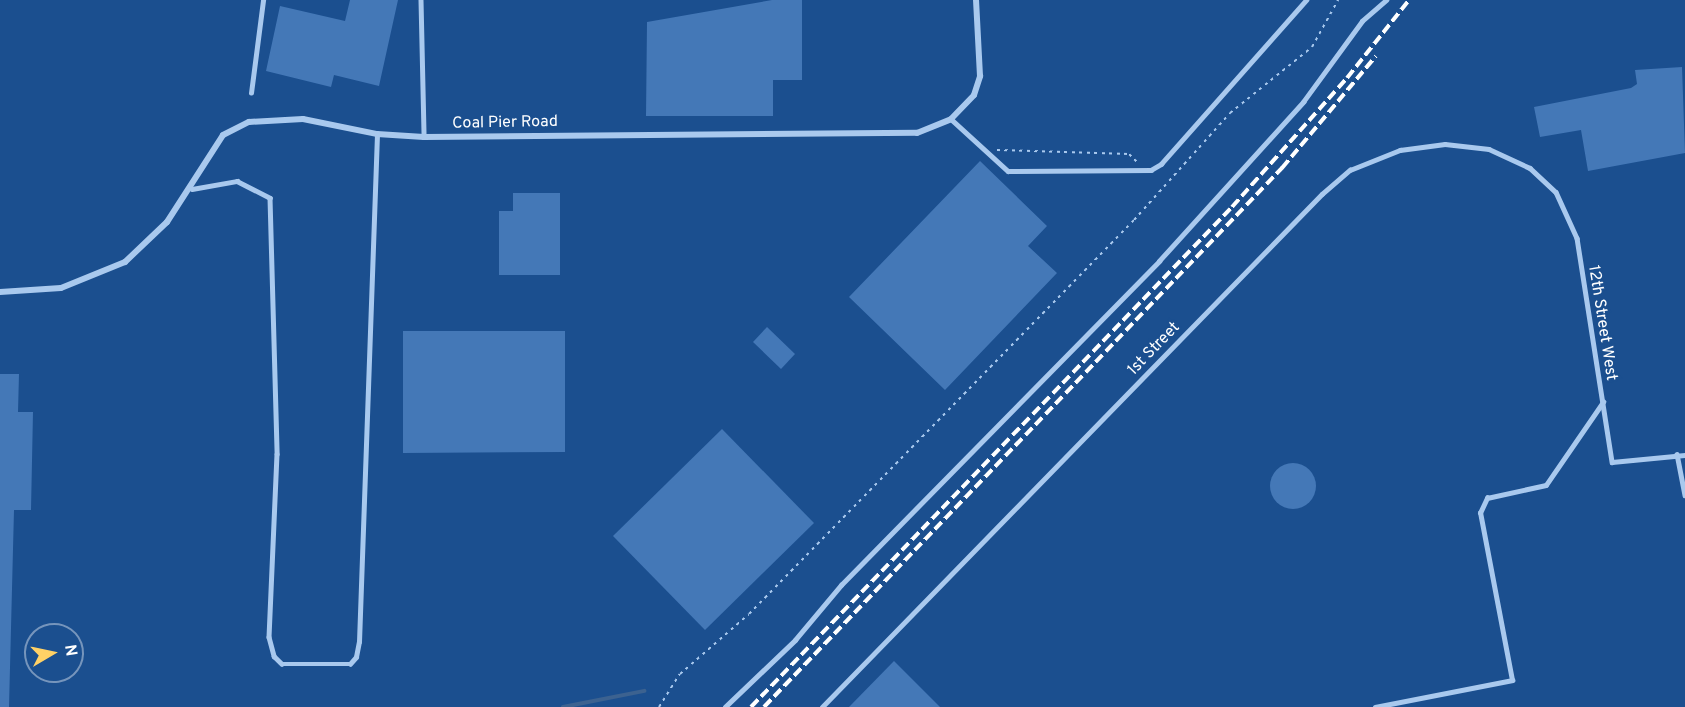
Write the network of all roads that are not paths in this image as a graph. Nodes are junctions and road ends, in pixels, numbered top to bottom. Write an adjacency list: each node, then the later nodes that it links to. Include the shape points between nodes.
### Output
1 (263, 0): 6 (lane)
2 (421, 0): 9 (lane)
3 (976, 0): 7 (street, Coal Pier Road, via 980,76 974,95)
4 (1306, 0): 7 (lane, via 1161,164 1151,170 1008,171)
5 (1386, 0): 17 (lane, via 1362,21 1303,102 1159,261 841,585 795,640)
6 (251, 93)
7 (951, 119): 9 (street, Coal Pier Road, via 917,133)
8 (377, 134): 9 (street, Coal Pier Road); 10 (street, Coal Pier Road, via 303,119 249,122 224,135); 10 (lane, via 359,642 350,664 282,664 274,656 269,638 278,454 270,198 237,181)
9 (424, 137)
10 (192, 189): 12 (street, Coal Pier Road, via 167,222 125,262 61,288)
11 (1556, 192): 13 (lane, 12th Street West, via 1576,238); 18 (lane, 1st Street, via 1530,168 1489,149 1445,144 1400,150 1350,170)
12 (0, 292)
13 (1603, 402): 14 (lane, 12th Street West, via 1612,462); 19 (lane, via 1546,486 1487,498 1480,513 1512,680)
14 (1677, 454): 15 (lane); 16 (lane)
15 (1685, 455)
16 (1685, 495)
17 (725, 707)
18 (822, 707)
19 (1375, 707)

